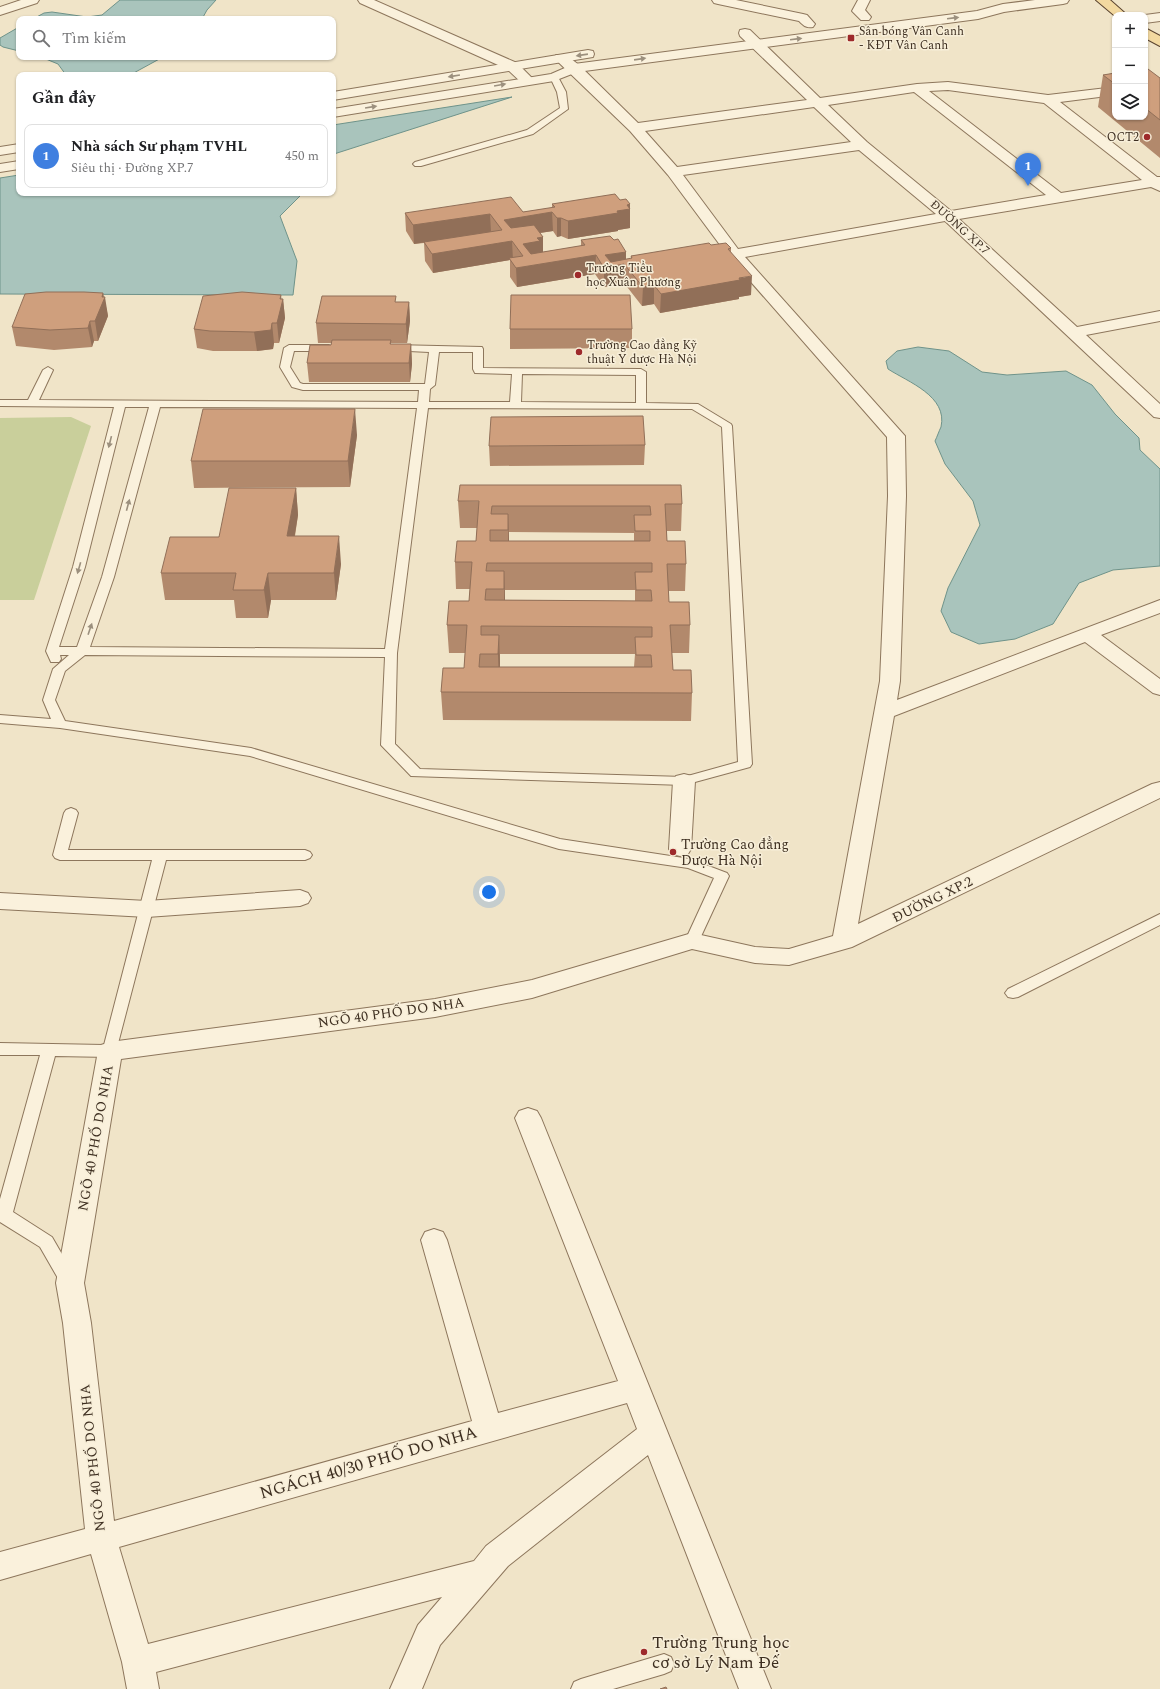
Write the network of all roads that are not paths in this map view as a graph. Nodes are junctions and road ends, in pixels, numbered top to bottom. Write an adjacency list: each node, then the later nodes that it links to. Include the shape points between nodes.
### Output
1 (33, 0): 8 (street)
2 (364, 0): 22 (street)
3 (718, 0): 16 (street, via 803,18)
4 (1063, 0): 6 (street)
5 (1102, 0): 11 (main road)
6 (1045, 1): 7 (street)
7 (1003, 8): 10 (street, via 965,5); 19 (street, one-way to 7, via 978,15)
8 (0, 11)
9 (859, 12): 12 (street)
10 (903, 12)
11 (1117, 12)
12 (880, 15)
13 (1160, 17): 14 (street)
14 (1148, 19)
15 (825, 22): 16 (street)
16 (809, 24): 17 (street)
17 (788, 27)
18 (1148, 34): 20 (main road)
19 (759, 37): 21 (street, ĐƯỜNG XP.7, one-way to 21, via 745,33); 23 (street, one-way to 19); 30 (street, ĐƯỜNG XP.7)
20 (1160, 42)
21 (561, 58): 22 (street); 23 (street)
22 (512, 66): 25 (street); 28 (street, one-way to 28)
23 (574, 68): 24 (street); 32 (street)
24 (554, 77): 25 (street); 36 (lane, via 560,87 564,109 530,132)
25 (528, 81): 31 (street, one-way to 25)
26 (917, 88): 29 (street, via 948,86); 30 (street); 41 (street)
27 (1112, 91): 29 (street)
28 (336, 95)
29 (1048, 99): 40 (street)
30 (818, 102): 32 (street); 33 (street, ĐƯỜNG XP.7)
31 (336, 113)
32 (635, 128): 39 (street)
33 (862, 145): 39 (street); 42 (street, ĐƯỜNG XP.7)
34 (16, 148): 35 (street)
35 (0, 151)
36 (418, 164)
37 (16, 165): 38 (street)
38 (0, 168)
39 (673, 172): 43 (street)
40 (1158, 183): 41 (street)
41 (1058, 198): 42 (street)
42 (948, 216): 43 (street); 45 (street, ĐƯỜNG XP.7)
43 (734, 254): 67 (street, via 896,436 897,496 890,681)
44 (1160, 316): 45 (street)
45 (1074, 333): 59 (street, ĐƯỜNG XP.7)
46 (343, 348): 51 (lane, via 289,348 285,367 298,386)
47 (381, 348): 48 (lane)
48 (434, 349): 50 (lane, via 478,349 480,371); 51 (lane, via 430,385)
49 (48, 370): 53 (lane)
50 (517, 371): 57 (lane); 58 (lane, via 642,372)
51 (425, 387): 56 (lane)
52 (0, 403): 53 (lane)
53 (32, 403): 54 (lane)
54 (120, 404): 55 (lane); 62 (lane, one-way to 62, via 79,567)
55 (156, 404): 56 (lane); 63 (lane, one-way to 55, via 108,577)
56 (423, 405): 57 (lane); 64 (lane)
57 (515, 405): 58 (lane)
58 (641, 405): 70 (lane, via 694,406 727,426 745,764)
59 (1160, 413)
60 (1160, 606): 61 (street)
61 (1086, 634): 66 (street); 67 (street)
62 (52, 651): 63 (lane); 65 (lane)
63 (82, 651): 64 (lane); 65 (lane)
64 (391, 653): 70 (lane, via 388,745 416,773)
65 (59, 669): 69 (lane, via 49,700)
66 (1160, 689)
67 (885, 712): 81 (street)
68 (0, 719): 69 (lane)
69 (60, 724): 75 (lane, via 250,752 559,844)
70 (684, 781): 75 (street)
71 (1160, 790): 81 (street, ĐƯỜNG XP.2)
72 (71, 813): 73 (lane, via 60,855)
73 (160, 855): 74 (lane); 78 (lane)
74 (305, 855)
75 (680, 856): 80 (lane, via 690,864 722,876)
76 (300, 898): 78 (street)
77 (0, 900): 78 (street)
78 (147, 909): 85 (lane)
79 (1160, 919): 82 (lane)
80 (692, 941): 81 (street, ĐƯỜNG XP.2, via 755,955 789,957); 85 (street, NGÕ 40 PHỐ DO NHA, via 532,989 442,1006)
81 (844, 941)
82 (1013, 993)
83 (0, 1050): 84 (lane)
84 (49, 1050): 85 (lane); 87 (lane)
85 (110, 1051): 89 (street, NGÕ 40 PHỐ DO NHA)
86 (528, 1118): 90 (street)
87 (2, 1215): 89 (lane, via 46,1242)
88 (434, 1240): 91 (street)
89 (70, 1283): 93 (street, NGÕ 40 PHỐ DO NHA)
90 (636, 1388): 91 (street, NGÁCH 40/30 PHỐ DO NHA); 92 (street)
91 (488, 1428): 93 (street, NGÁCH 40/30 PHỐ DO NHA)
92 (654, 1433): 95 (street, via 498,1556); 100 (street)
93 (101, 1538): 94 (street, NGÁCH 40/30 PHỐ DO NHA); 97 (street, NGÕ 40 PHỐ DO NHA)
94 (0, 1566)
95 (484, 1572): 97 (street); 98 (street, via 429,1634)
96 (664, 1664): 99 (lane)
97 (140, 1676)
98 (406, 1689)
99 (581, 1689)
100 (756, 1689)

